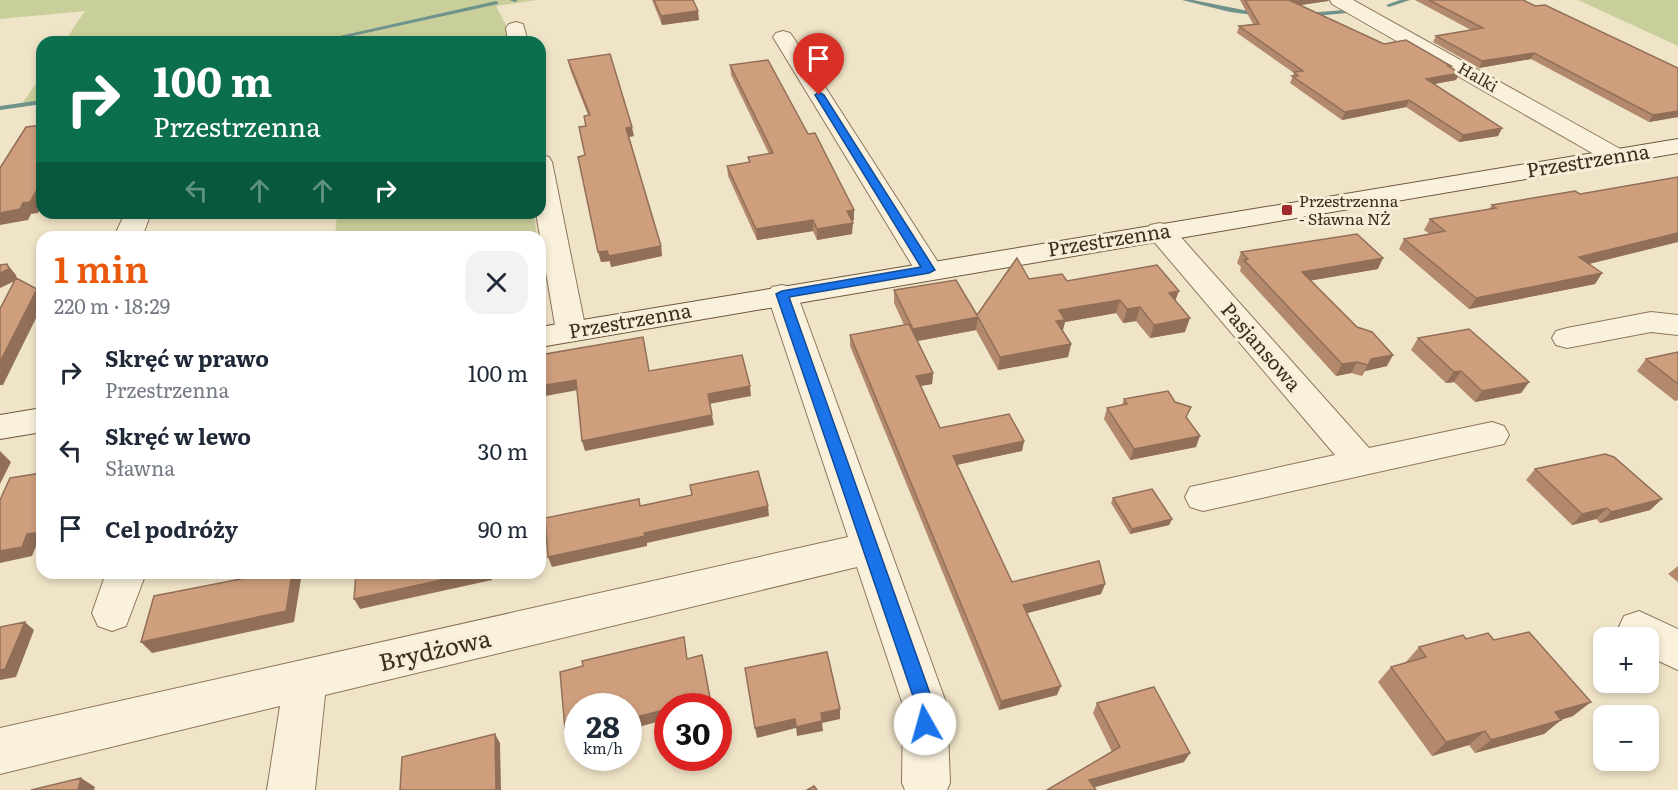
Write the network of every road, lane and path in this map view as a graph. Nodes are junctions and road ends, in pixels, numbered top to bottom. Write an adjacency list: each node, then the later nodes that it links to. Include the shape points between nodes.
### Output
1 (1339, 0): 4 (street, Halki)
2 (783, 37): 7 (street)
3 (1678, 146): 4 (street, Przestrzenna)
4 (1615, 156): 6 (street, Przestrzenna)
5 (546, 195): 10 (street)
6 (1160, 231): 7 (street, Przestrzenna); 16 (street, Pasjansowa)
7 (929, 270): 8 (street, Przestrzenna)
8 (782, 294): 10 (street, Przestrzenna); 18 (street)
9 (1678, 325): 12 (street, via 1651,322)
10 (571, 331): 11 (street, Przestrzenna)
11 (546, 335)
12 (1567, 338)
13 (36, 421): 14 (street)
14 (0, 427)
15 (1492, 435): 16 (street)
16 (1362, 463): 17 (street)
17 (1203, 497)
18 (870, 548): 23 (street, Brydżowa); 25 (street, via 925,705)
19 (124, 579): 20 (street)
20 (112, 613)
21 (1659, 640): 22 (street)
22 (1678, 651)
23 (305, 681): 24 (street, Brydżowa); 26 (street)
24 (0, 751)
25 (926, 783)
26 (291, 790)

